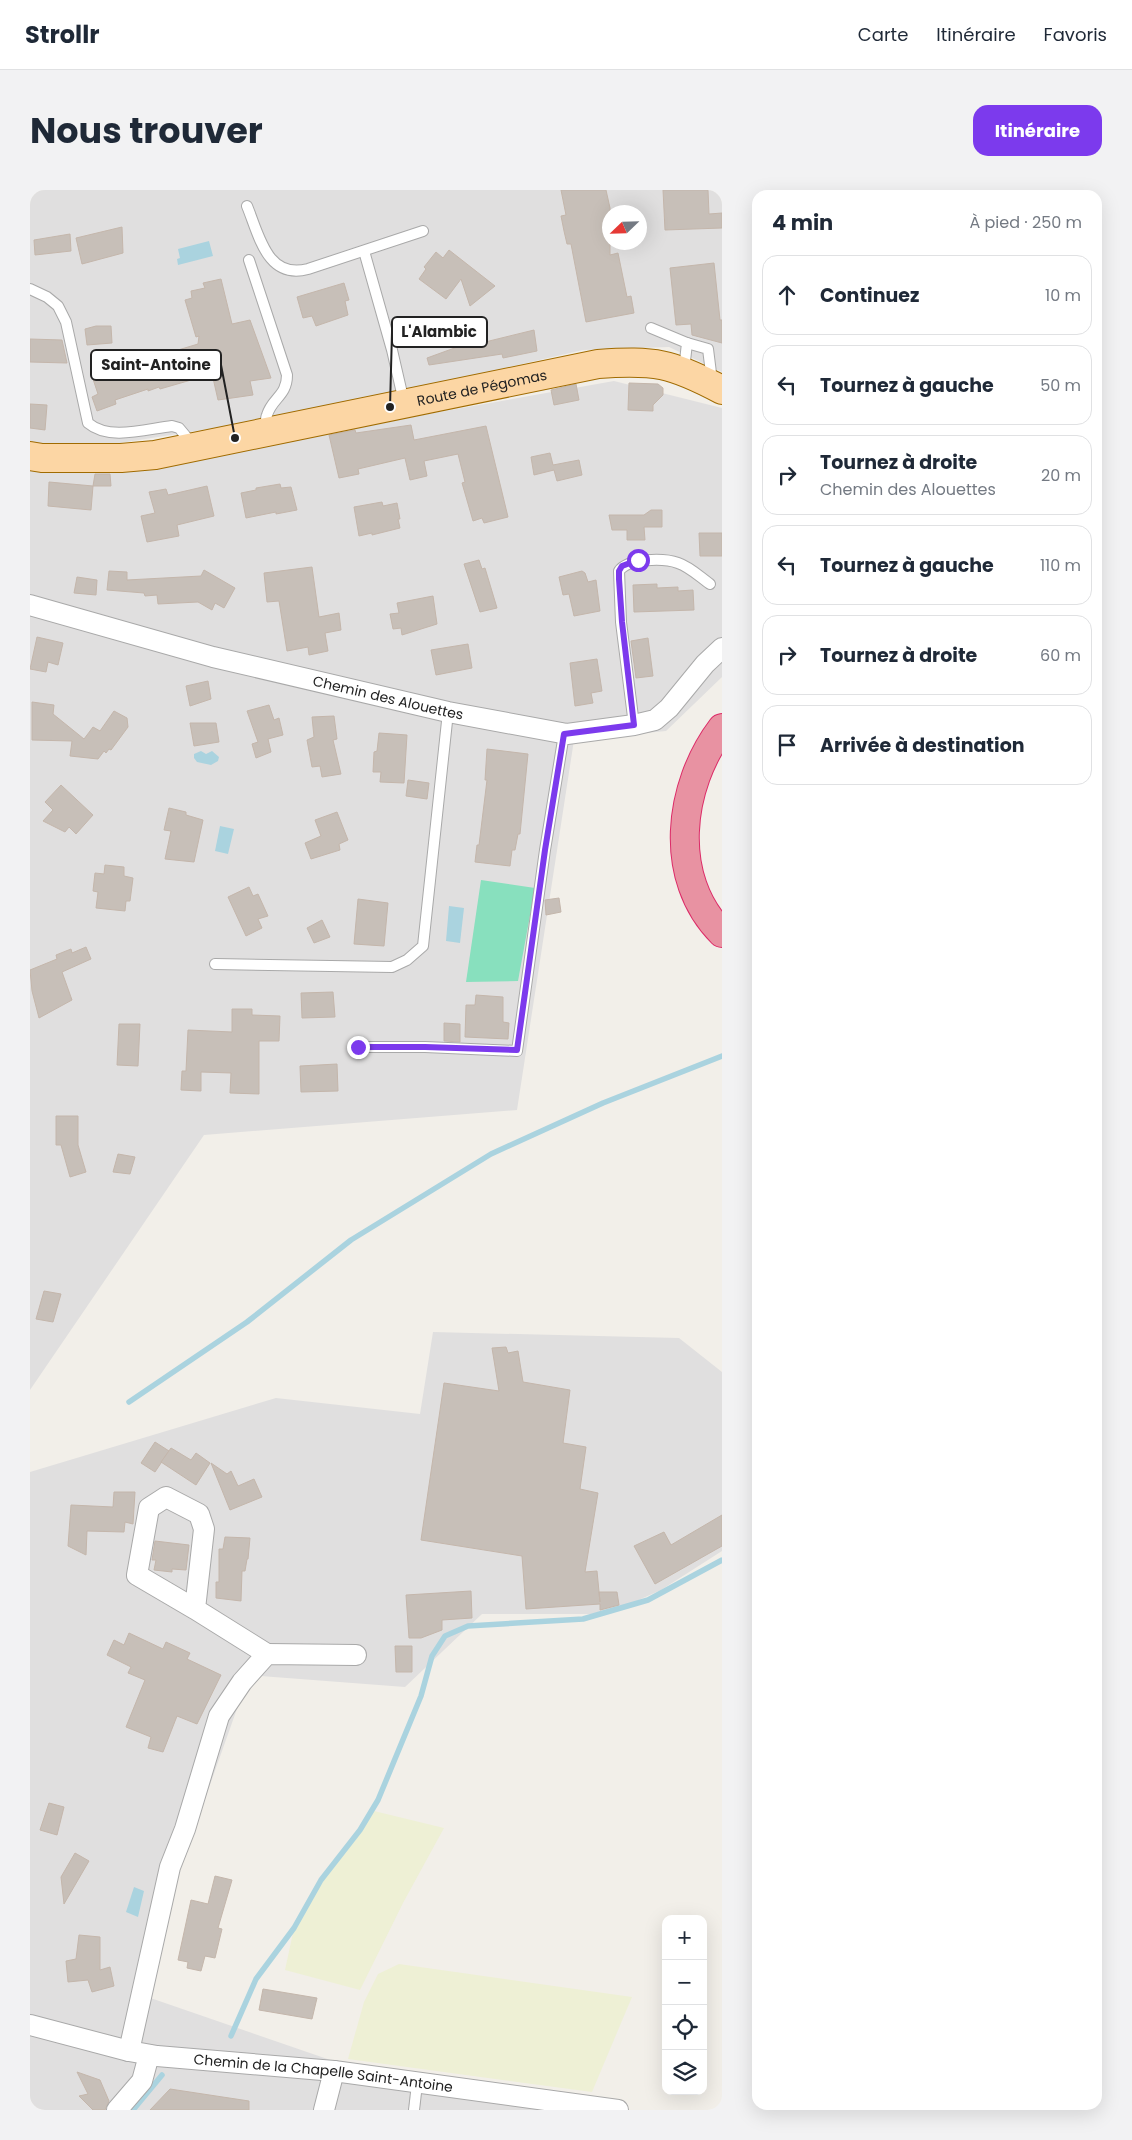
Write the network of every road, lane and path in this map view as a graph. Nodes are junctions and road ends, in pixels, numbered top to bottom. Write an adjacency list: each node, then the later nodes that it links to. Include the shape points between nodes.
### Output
1 (247, 206): 3 (lane, via 263,246 278,266 288,271 296,272)
2 (424, 231): 3 (lane)
3 (364, 251): 10 (lane)
4 (249, 260): 11 (lane, via 287,375 284,392 266,416)
5 (30, 289): 12 (lane, via 58,306 66,322 88,423 95,429 110,433 172,426 179,428)
6 (651, 328): 7 (lane)
7 (687, 343): 8 (lane); 9 (lane, via 709,344)
8 (684, 371): 9 (main road, Route de Pégomas); 10 (main road, Route de Pégomas, via 663,364 639,362 598,364)
9 (717, 388)
10 (404, 404): 11 (main road, Route de Pégomas)
11 (266, 432): 12 (main road, Route de Pégomas)
12 (194, 446): 13 (main road, Route de Pégomas, via 155,455 121,458)
13 (30, 456)
14 (710, 584): 18 (lane, via 676,562 638,560 622,566 619,571)
15 (30, 605): 17 (street, Chemin des Alouettes, via 214,657)
16 (722, 648): 18 (street, Chemin des Alouettes, via 669,708 655,720)
17 (448, 712): 20 (street, Chemin des Alouettes); 24 (lane, via 423,946 392,968)
18 (634, 725): 20 (street, Chemin des Alouettes)
19 (722, 728): 23 (highway, via 700,764 690,792 684,844 694,893)
20 (564, 734): 25 (lane, via 517,1050)
21 (722, 758): 22 (highway, via 707,790 702,814 702,854 707,876)
22 (722, 905)
23 (722, 933)
24 (215, 964)
25 (358, 1047)
26 (195, 1609): 26 (street, via 137,1575 149,1508 166,1497 199,1514 204,1529); 27 (street)
27 (267, 1654): 28 (street); 30 (street, via 242,1682 219,1716 170,1867)
28 (356, 1655)
29 (30, 2025): 30 (street, Chemin de la Chapelle Saint-Antoine)
30 (129, 2051): 31 (street, Chemin de la Chapelle Saint-Antoine)
31 (149, 2055): 32 (street, Chemin de la Chapelle Saint-Antoine); 34 (street, via 142,2081)
32 (334, 2071): 33 (street, Chemin de la Chapelle Saint-Antoine); 35 (street)
33 (417, 2084): 36 (lane); 37 (street, Chemin de la Chapelle Saint-Antoine)
34 (118, 2110)
35 (324, 2110)
36 (414, 2110)
37 (618, 2110)

